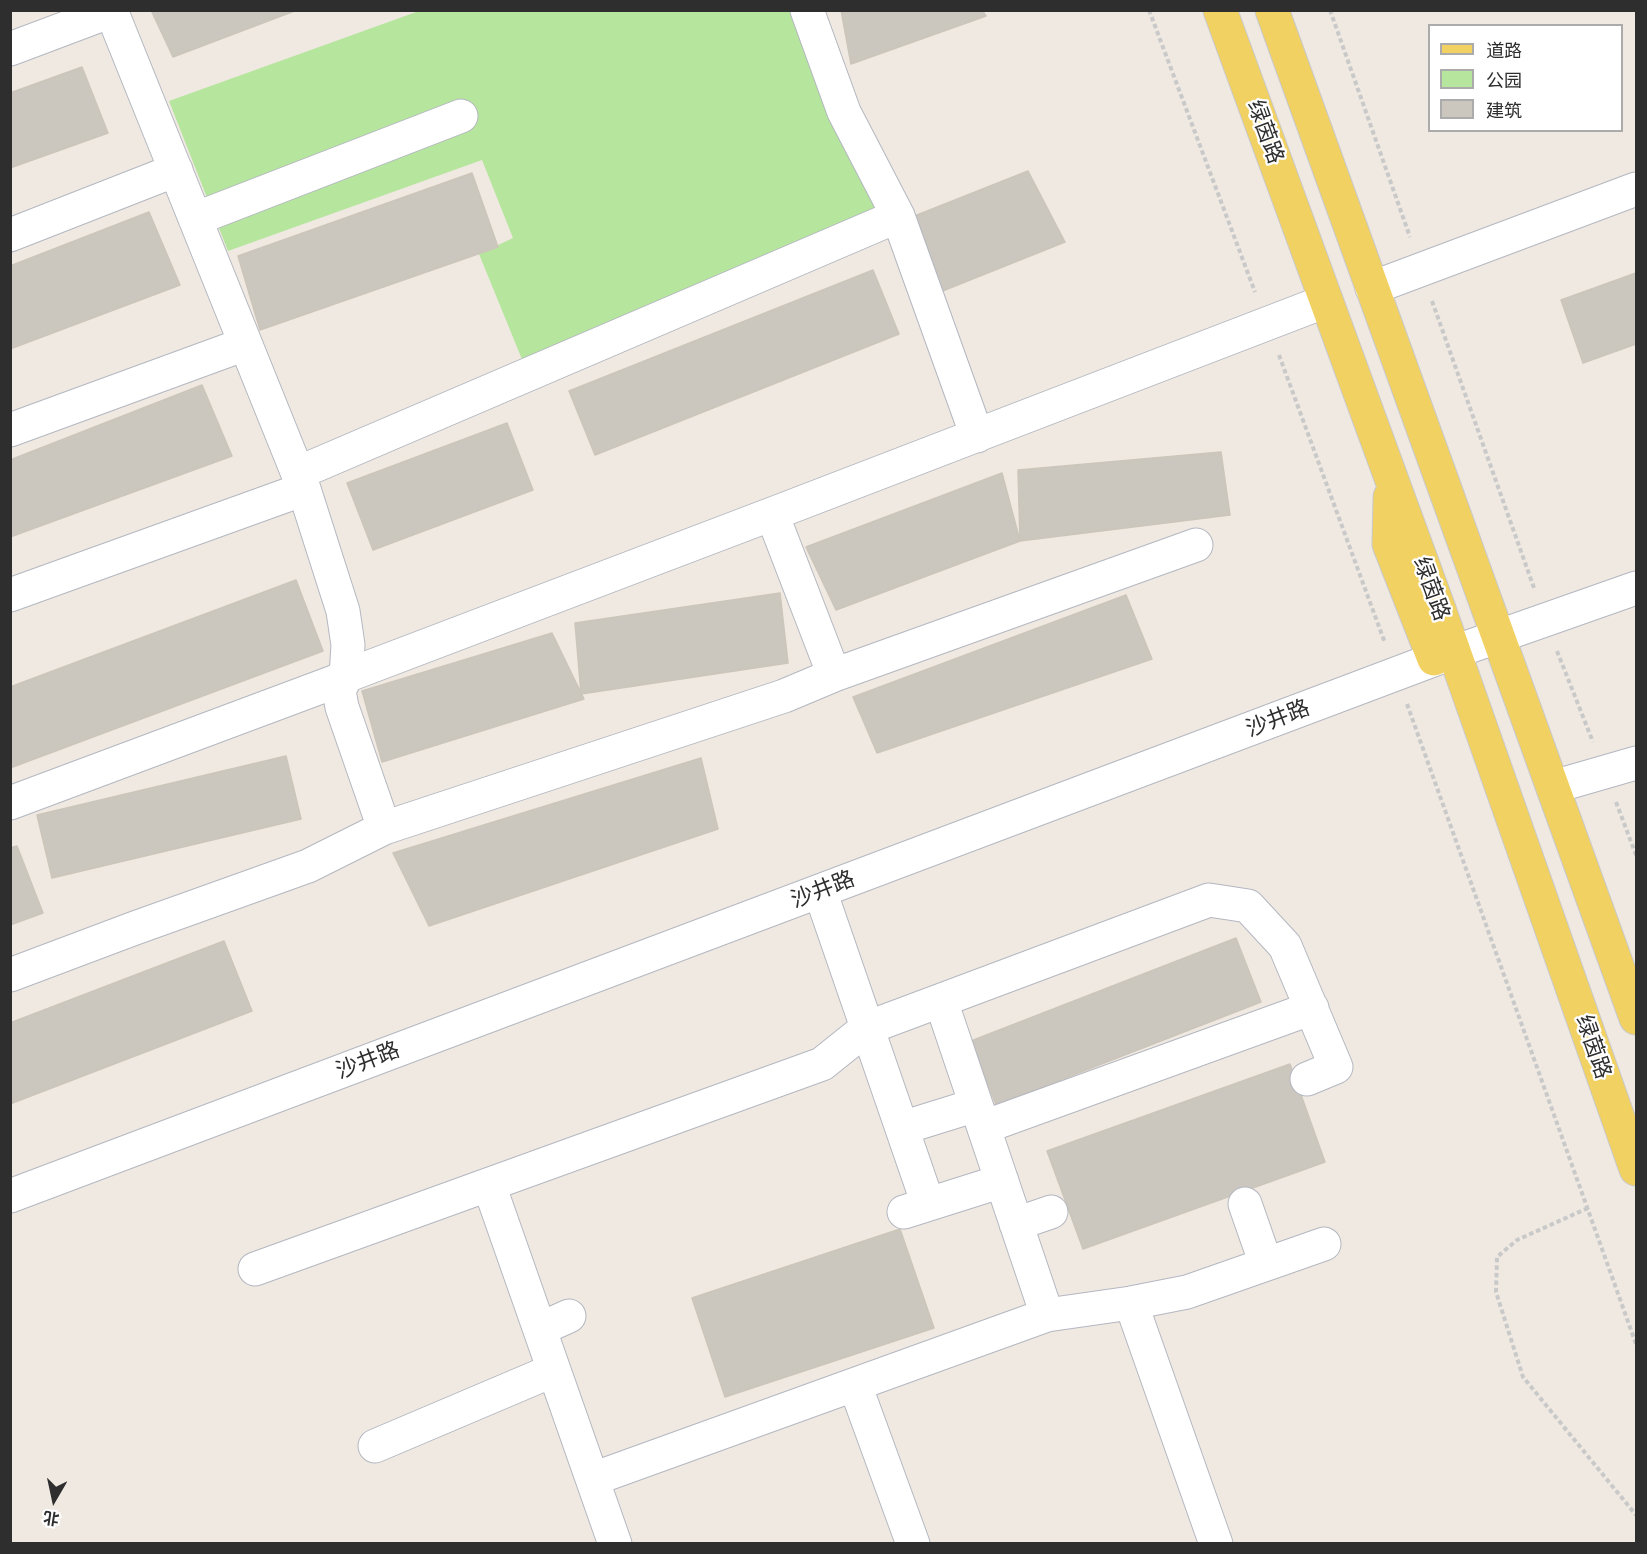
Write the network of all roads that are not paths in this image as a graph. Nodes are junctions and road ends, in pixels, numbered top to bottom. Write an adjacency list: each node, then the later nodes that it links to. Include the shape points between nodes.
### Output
1 (807, 10): 9 (street, via 844,112)
2 (1220, 10): 13 (main road, 绿茵路)
3 (1272, 10): 12 (main road)
4 (111, 11): 5 (street); 7 (street)
5 (10, 49)
6 (461, 116): 10 (street)
7 (176, 170): 10 (street); 11 (street)
8 (1636, 189): 12 (street)
9 (898, 216): 16 (street); 17 (street)
10 (195, 219): 14 (street)
11 (10, 235)
12 (1372, 288): 22 (main road)
13 (1326, 302): 16 (street); 23 (main road, 绿茵路, via 1391,477)
14 (245, 344): 15 (street); 17 (street)
15 (10, 430)
16 (976, 436): 18 (street)
17 (301, 481): 21 (street); 25 (street, via 343,611 348,645)
18 (772, 514): 24 (street); 25 (street)
19 (1196, 545): 24 (street)
20 (1636, 588): 22 (street, 沙井路)
21 (10, 595)
22 (1520, 629): 23 (street, 沙井路); 27 (main road)
23 (1444, 656): 30 (street, 沙井路); 39 (main road, 绿茵路)
24 (834, 675): 29 (street, via 784,696)
25 (346, 676): 28 (street); 29 (street, via 339,692 342,707)
26 (1636, 763): 27 (street)
27 (1561, 785): 34 (main road, via 1580,863)
28 (10, 803)
29 (384, 828): 31 (street, via 308,867)
30 (820, 891): 35 (street); 42 (street, 沙井路)
31 (10, 975)
32 (941, 1001): 33 (street, via 1209,900 1248,906 1285,946); 35 (street); 37 (street)
33 (1312, 1008): 36 (street, via 1336,1067); 37 (street)
34 (1636, 1018)
35 (867, 1028): 38 (street); 41 (street, via 822,1064)
36 (1306, 1079)
37 (980, 1116): 38 (street); 40 (street)
38 (902, 1128): 40 (street, via 916,1208)
39 (1636, 1169)
40 (1002, 1180): 45 (street)
41 (489, 1185): 48 (street); 52 (street)
42 (10, 1196)
43 (1245, 1204): 47 (street)
44 (1052, 1212): 45 (street)
45 (1016, 1224): 50 (street)
46 (1324, 1244): 47 (street)
47 (1266, 1264): 49 (street, via 1187,1292)
48 (255, 1269)
49 (1131, 1303): 50 (street); 59 (street)
50 (1047, 1315): 54 (street)
51 (569, 1316): 52 (street)
52 (540, 1329): 53 (street)
53 (568, 1380): 55 (street); 56 (street)
54 (855, 1385): 56 (street); 58 (street)
55 (375, 1446)
56 (593, 1479): 57 (street)
57 (615, 1544)
58 (913, 1544)
59 (1216, 1544)

